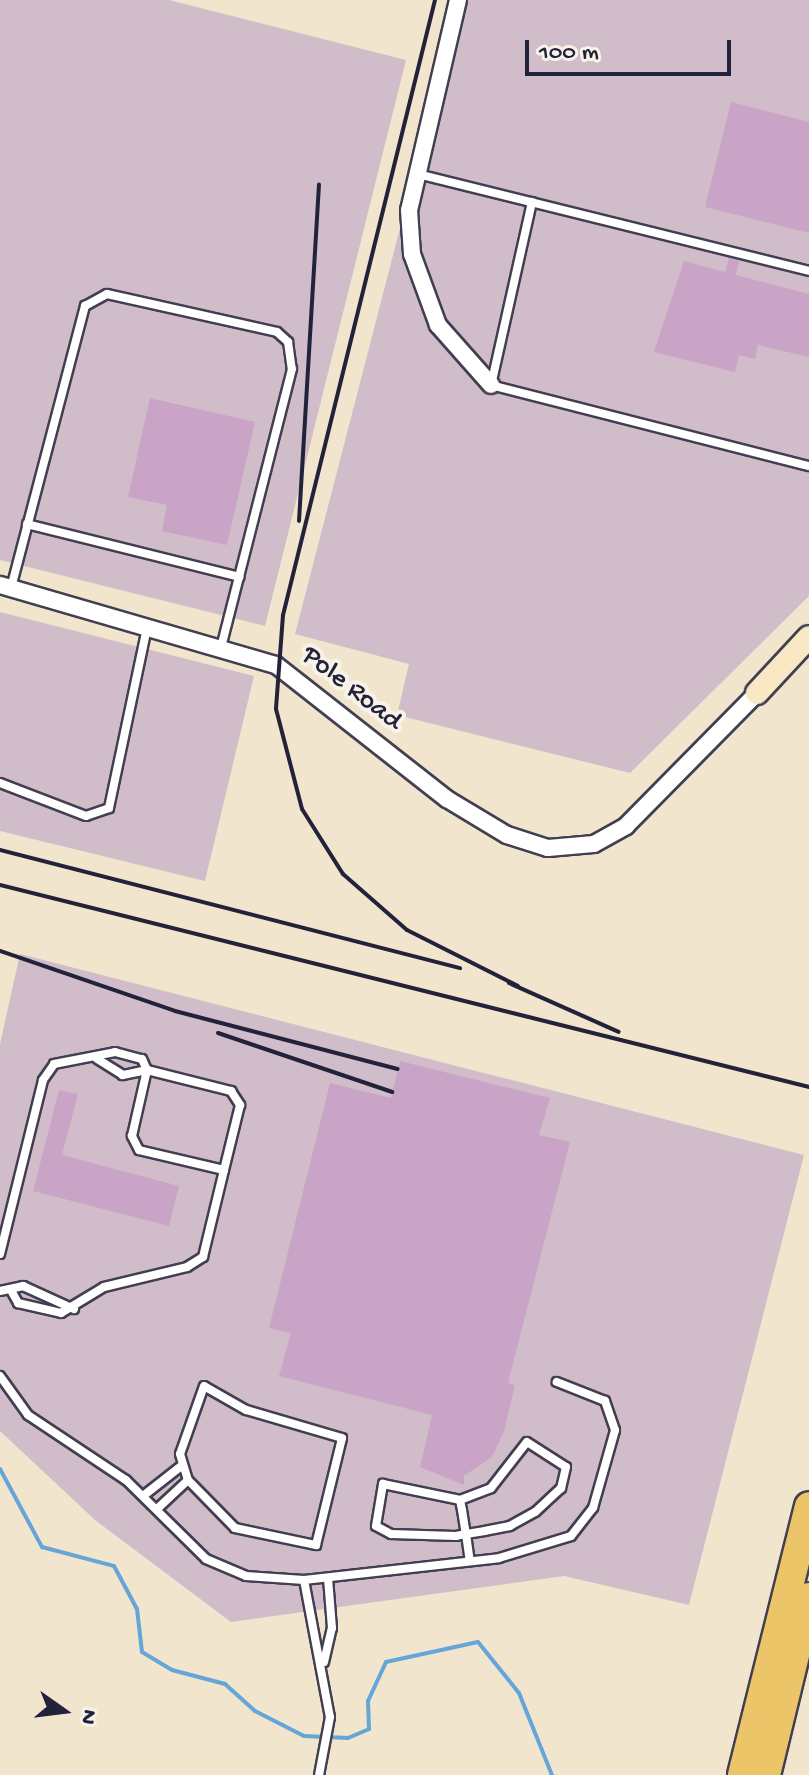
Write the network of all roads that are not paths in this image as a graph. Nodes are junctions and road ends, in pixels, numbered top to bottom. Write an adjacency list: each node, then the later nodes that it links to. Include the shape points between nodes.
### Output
1 (458, 0): 2 (street)
2 (417, 174): 3 (lane); 5 (street, via 409,210 423,293 455,353)
3 (532, 202): 4 (lane); 5 (lane)
4 (809, 271)
5 (491, 385): 6 (lane)
6 (809, 466)
7 (27, 524): 8 (lane); 8 (lane, via 78,316 92,300 107,294 277,332 288,342 292,369); 9 (lane)
8 (239, 577): 11 (lane)
9 (5, 586): 10 (street, Pole Road)
10 (147, 623): 11 (street, Pole Road); 14 (lane, via 109,808 86,816)
11 (222, 644): 13 (street, Pole Road, via 303,681 447,799 507,835 548,848 605,839 636,817)
12 (803, 644): 13 (street)
13 (757, 693)
14 (0, 783)
15 (97, 1059): 16 (lane, via 123,1075); 16 (lane, via 115,1052 142,1059); 18 (lane, via 73,1055 54,1064 43,1080)
16 (147, 1070): 17 (lane, via 231,1091 240,1105); 17 (lane, via 132,1136 139,1150)
17 (224, 1170): 21 (lane, via 203,1257 104,1287)
18 (0, 1254)
19 (0, 1291): 20 (lane)
20 (12, 1292): 21 (lane, via 23,1286 52,1293); 21 (lane, via 18,1303 46,1311)
21 (74, 1309)
22 (0, 1376): 26 (lane, via 28,1415)
23 (557, 1382): 31 (lane, via 605,1401 615,1430 593,1508 571,1536 542,1551)
24 (180, 1467): 25 (lane); 25 (lane, via 204,1386 246,1410 342,1438 316,1545 235,1528); 26 (lane)
25 (188, 1480): 29 (lane)
26 (143, 1496): 29 (lane)
27 (460, 1500): 30 (lane); 30 (lane, via 383,1484 373,1519 391,1534); 30 (lane, via 491,1488 527,1442 566,1467 561,1488 535,1512)
28 (809, 1506): 37 (highway)
29 (157, 1509): 33 (lane, via 219,1567)
30 (466, 1534): 31 (lane)
31 (470, 1561): 32 (lane)
32 (328, 1578): 33 (lane); 35 (lane, via 332,1628)
33 (304, 1580): 35 (lane, via 309,1629)
34 (809, 1597): 38 (highway)
35 (324, 1662): 36 (lane, via 330,1717)
36 (319, 1775)
37 (742, 1775)
38 (766, 1775)

